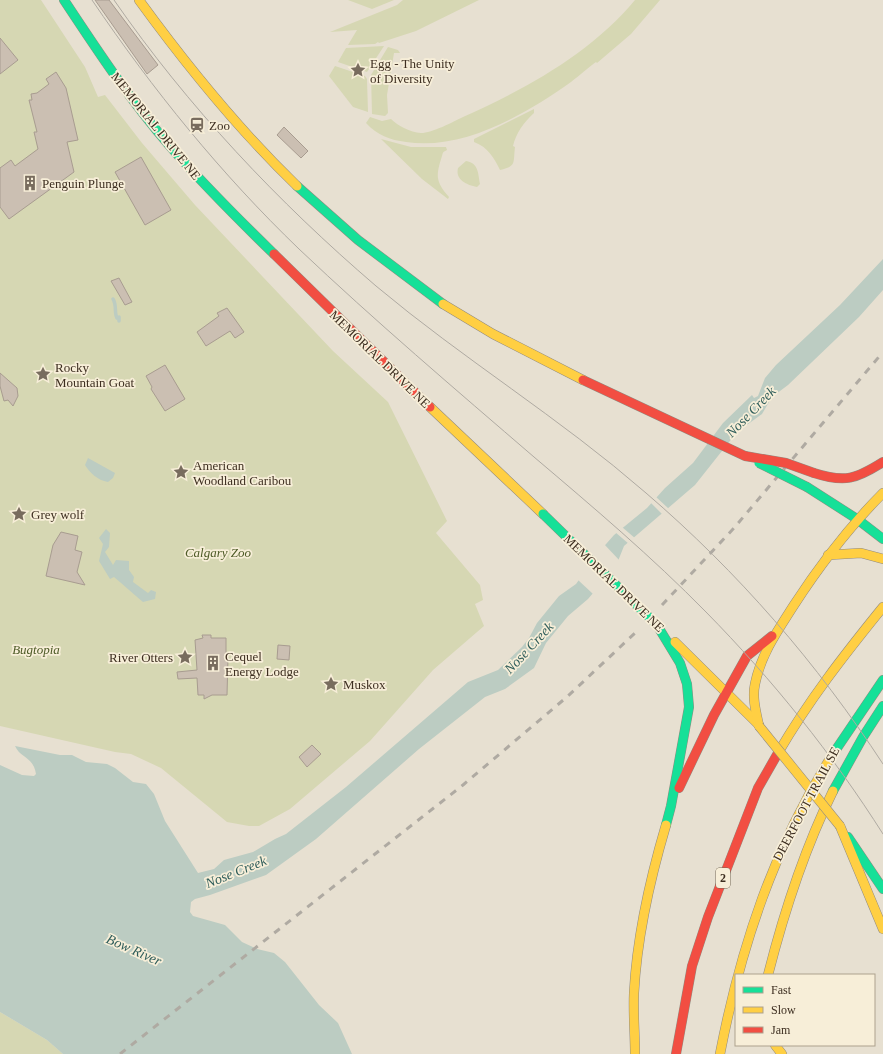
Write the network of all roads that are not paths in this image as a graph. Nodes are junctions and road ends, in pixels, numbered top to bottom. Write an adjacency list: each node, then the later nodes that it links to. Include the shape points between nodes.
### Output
1 (64, 0): 11 (main road, MEMORIAL DRIVE NE, bridge, via 111,71 168,144 214,195 395,374)
2 (139, 0): 3 (main road, via 200,80 247,134 300,189 374,254 445,306 517,348)
3 (745, 456): 4 (main road, bridge, via 786,463 833,480 849,480 861,476); 6 (main road, bridge, via 807,487)
4 (883, 462)
5 (883, 493): 6 (main road)
6 (857, 519): 7 (main road); 8 (main road)
7 (883, 539)
8 (828, 555): 9 (main road, via 855,552); 12 (main road)
9 (883, 559)
10 (883, 608): 26 (main road, 2, via 827,677 801,714 758,788 708,917 692,966)
11 (657, 625): 14 (main road, MEMORIAL DRIVE NE); 17 (main road, via 683,667 689,692 689,707)
12 (776, 633): 14 (main road, via 747,656); 16 (main road, via 754,685 753,702)
13 (883, 680): 21 (main road, DEERFOOT TRAIL SE, via 841,738 800,809 768,876)
14 (726, 692): 16 (main road, MEMORIAL DRIVE NE); 17 (main road)
15 (883, 706): 22 (main road, via 836,783 811,840 788,900)
16 (760, 726): 18 (main road, MEMORIAL DRIVE NE, bridge)
17 (671, 806): 25 (main road, via 653,868 639,949 634,993)
18 (840, 826): 19 (main road); 20 (main road)
19 (883, 889)
20 (883, 928)
21 (736, 974)
22 (768, 974)
23 (735, 977): 27 (main road, DEERFOOT TRAIL SE)
24 (776, 1046): 28 (main road)
25 (635, 1054)
26 (676, 1054)
27 (720, 1054)
28 (782, 1054)

